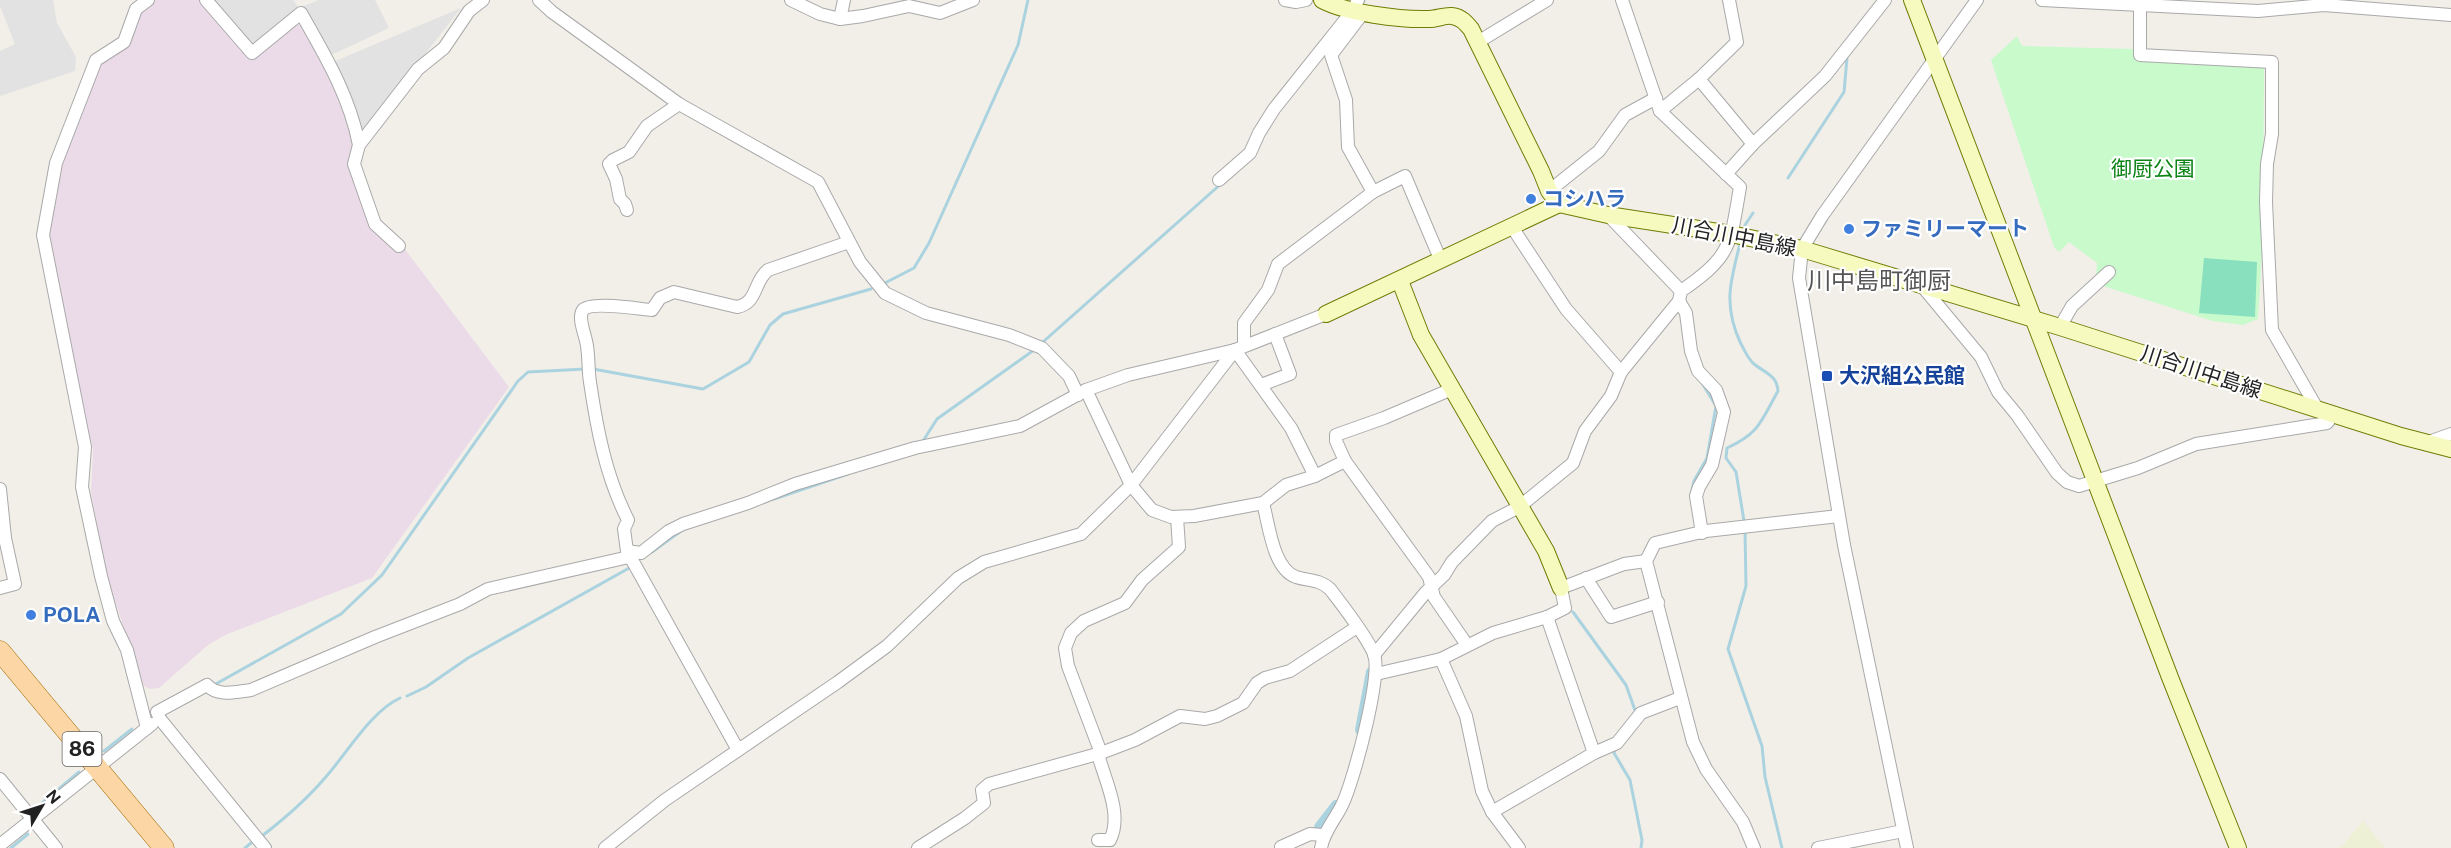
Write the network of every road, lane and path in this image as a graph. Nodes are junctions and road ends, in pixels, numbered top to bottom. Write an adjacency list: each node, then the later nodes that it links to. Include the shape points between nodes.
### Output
1 (148, 0): 87 (street, via 136,9 124,42 96,60 56,163 43,235 85,447 82,487 100,576 112,621 127,650)
2 (206, 0): 32 (street, via 252,53 301,13 336,74)
3 (483, 0): 32 (street, via 469,11 444,48 418,69)
4 (539, 0): 29 (street)
5 (791, 0): 24 (street)
6 (844, 0): 24 (street)
7 (973, 0): 18 (street, via 940,13)
8 (1285, 0): 9 (street)
9 (1306, 0)
10 (1322, 0): 22 (street, via 1330,5)
11 (1547, 0): 25 (street)
12 (1622, 0): 28 (street)
13 (1729, 0): 27 (street, via 1737,42)
14 (1885, 0): 31 (street, via 1825,76)
15 (1912, 0): 26 (street)
16 (1977, 0): 26 (street)
17 (2042, 0): 21 (street)
18 (918, 4): 24 (street)
19 (2199, 4): 20 (street, via 2258,11); 21 (street)
20 (2356, 4): 23 (street)
21 (2140, 6): 58 (street, via 2140,55 2272,62 2272,134 2266,202 2272,330)
22 (1358, 8): 25 (street, via 1429,19 1452,16 1462,19); 34 (street, via 1274,109 1250,153); 35 (street, via 1331,54 1346,100 1348,147)
23 (2451, 15)
24 (840, 19)
25 (1478, 42): 36 (street)
26 (1935, 60): 43 (street, via 1881,131); 50 (street)
27 (1698, 79): 30 (street); 31 (street)
28 (1656, 98): 30 (street); 36 (street, via 1625,115 1599,151)
29 (679, 104): 37 (street, via 647,126 629,152 609,164); 41 (street, via 818,182)
30 (1660, 111): 33 (street)
31 (1753, 144): 33 (street)
32 (359, 145): 42 (street, via 354,164 375,224)
33 (1726, 174): 40 (street, via 1740,187)
34 (1219, 180)
35 (1373, 192): 44 (street, via 1405,176); 53 (street, via 1278,264 1269,290 1244,324)
36 (1554, 198): 38 (street, 川合川中島線); 39 (street)
37 (627, 210)
38 (1608, 215): 40 (street, 川合川中島線); 48 (street)
39 (1512, 226): 44 (street); 54 (street, via 1566,309)
40 (1731, 234): 43 (street, 川合川中島線); 48 (street, via 1717,263)
41 (849, 242): 57 (street, via 885,293 926,313 1042,348); 71 (street, via 768,270 760,276 752,300 746,305 737,307 674,292 660,298 652,310 604,306 582,311 605,464 628,520 624,530)
42 (399, 246)
43 (1802, 249): 47 (street, 川合川中島線); 67 (street, via 1799,278)
44 (1441, 261): 46 (street)
45 (2109, 272): 51 (street, via 2072,306)
46 (1400, 281): 49 (street); 56 (street, via 1421,335)
47 (1922, 286): 50 (street, 川合川中島線); 62 (street, via 1981,357 2001,397 2057,473 2079,486)
48 (1680, 296): 54 (street); 69 (street, via 1698,371 1716,390 1724,412 1712,465 1696,496)
49 (1326, 314): 52 (street)
50 (2036, 320): 51 (street, 川合川中島線); 62 (street)
51 (2060, 327): 58 (street, 川合川中島線)
52 (1275, 334): 53 (street); 55 (street, via 1290,374)
53 (1239, 348): 55 (street); 57 (street, via 1128,375); 63 (street)
54 (1621, 372): 66 (street, via 1611,396 1585,431 1573,463)
55 (1261, 385): 61 (street, via 1291,428)
56 (1452, 388): 60 (street, via 1336,435); 66 (street)
57 (1082, 392): 63 (street); 71 (street, via 1020,426 915,448 795,484 683,524 641,553)
58 (2325, 412): 59 (street, 川合川中島線, via 2426,443); 62 (street, via 2327,423 2196,444)
59 (2449, 446)
60 (1345, 461): 61 (street); 74 (street)
61 (1315, 476): 65 (street, via 1286,485)
62 (2097, 481): 109 (street)
63 (1131, 485): 68 (street, via 1152,510); 88 (street, via 1081,534 984,562 958,578 887,646)
64 (0, 489): 70 (street)
65 (1263, 503): 68 (street); 79 (street, via 1286,573 1323,582)
66 (1519, 507): 74 (street, via 1492,521); 76 (street, via 1546,551)
67 (1839, 516): 69 (street); 95 (street)
68 (1177, 517): 90 (street, via 1179,547 1142,580 1125,603 1084,621 1071,633 1065,648)
69 (1702, 532): 72 (street, via 1655,543)
70 (2, 535): 75 (street, via 15,584)
71 (628, 554): 86 (street, via 488,589 251,690 229,693 213,691 207,685 158,712); 88 (street)
72 (1646, 561): 73 (street, via 1624,564); 77 (street)
73 (1586, 578): 76 (street); 77 (street, via 1611,617)
74 (1433, 586): 80 (street, via 1434,597); 82 (street)
75 (0, 588)
76 (1561, 588): 78 (street, via 1565,608)
77 (1658, 602): 85 (street)
78 (1547, 617): 80 (street); 89 (street)
79 (1357, 627): 82 (street); 90 (street, via 1290,671 1264,678 1243,703 1205,719 1180,716)
80 (1467, 645): 83 (street)
81 (0, 651): 91 (main road, 86)
82 (1374, 655): 84 (street)
83 (1441, 659): 84 (street); 93 (street, via 1466,716 1482,791)
84 (1376, 674): 97 (street, via 1355,766 1343,802)
85 (1680, 698): 89 (street, via 1641,713 1617,742); 106 (street, via 1706,769 1743,822)
86 (160, 719): 87 (street); 99 (street)
87 (147, 728): 91 (street)
88 (738, 750): 103 (street, via 665,800)
89 (1594, 753): 93 (street)
90 (1099, 754): 96 (street, via 1116,819 1110,840); 104 (street, via 989,784 982,790 984,803)
91 (98, 768): 94 (street); 102 (main road, 86)
92 (0, 779): 94 (street)
93 (1492, 812): 105 (street)
94 (33, 819): 98 (street); 101 (street)
95 (1903, 831): 107 (street); 108 (street)
96 (1098, 840)
97 (1322, 842): 100 (street, via 1310,834)
98 (0, 845)
99 (259, 846)
100 (1281, 847)
101 (56, 848)
102 (164, 848)
103 (605, 848)
104 (918, 848)
105 (1518, 848)
106 (1754, 848)
107 (1818, 848)
108 (1907, 848)
109 (2238, 848)

